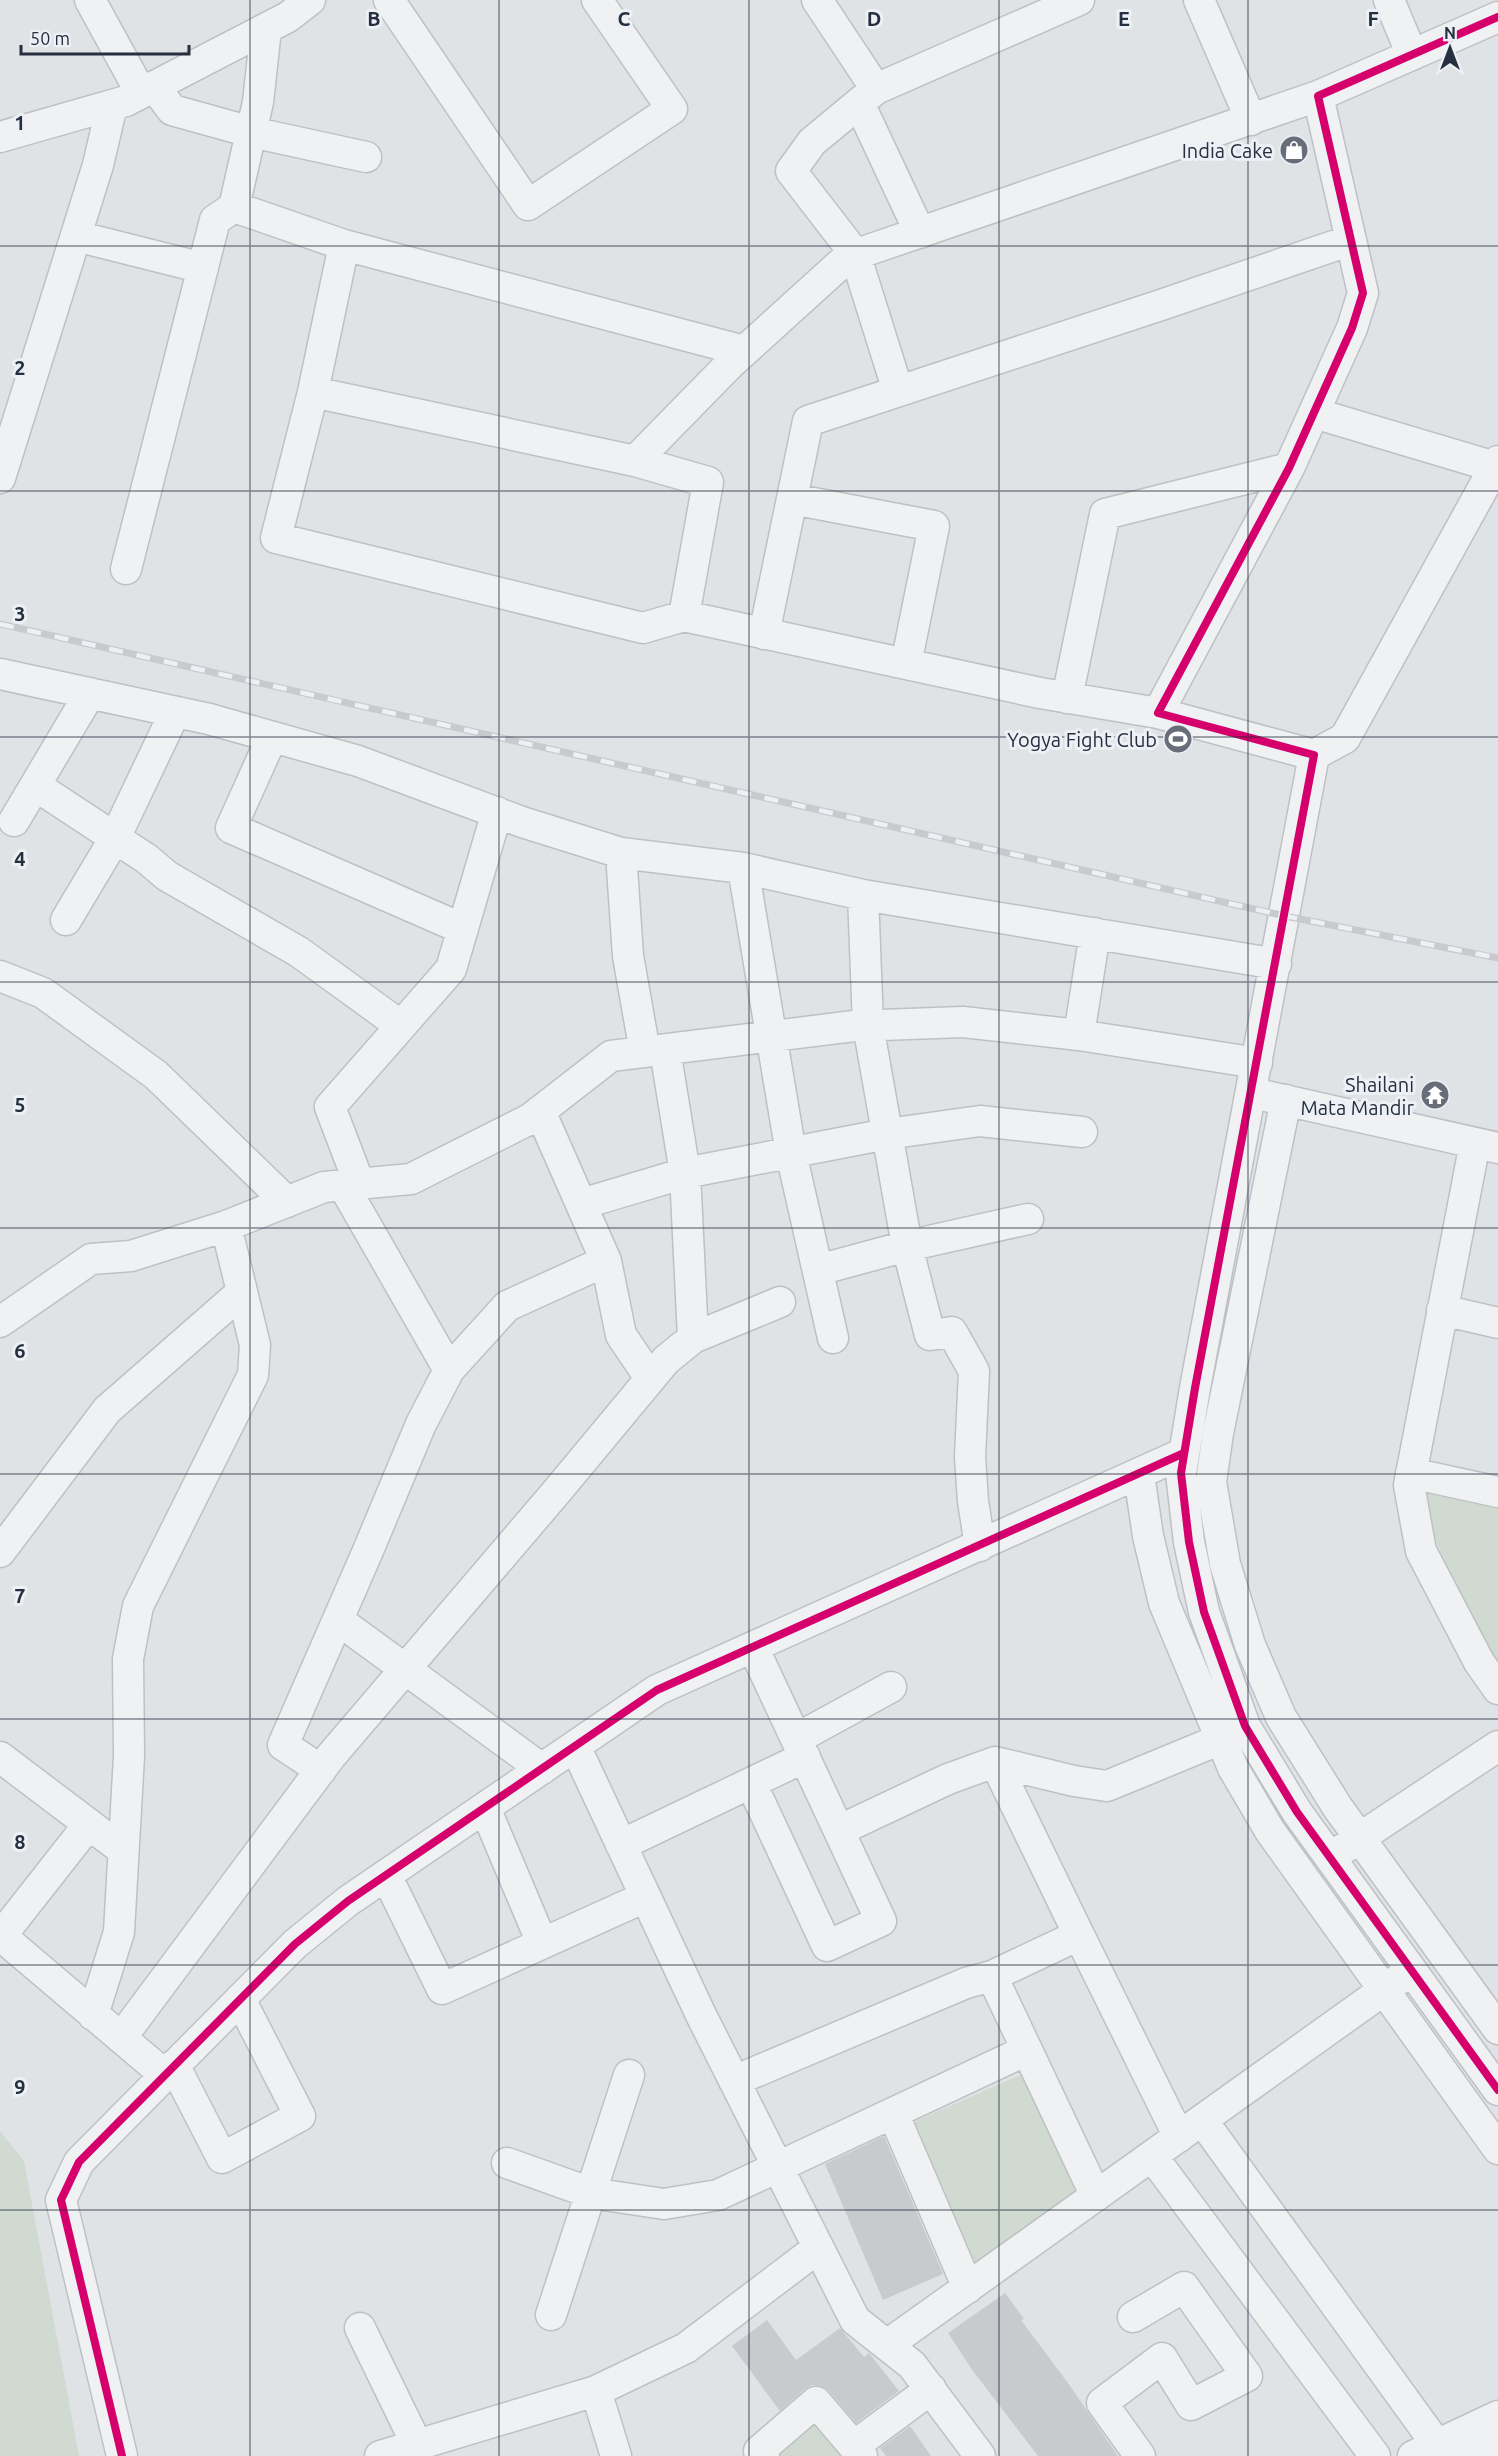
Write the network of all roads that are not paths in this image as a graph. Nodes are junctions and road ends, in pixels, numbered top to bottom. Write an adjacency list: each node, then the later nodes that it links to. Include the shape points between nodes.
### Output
1 (90, 0): 12 (street)
2 (310, 0): 10 (street)
3 (389, 0): 4 (street, via 528,205 672,109)
4 (597, 0)
5 (817, 0): 13 (street)
6 (1079, 0): 13 (street)
7 (1199, 0): 16 (street)
8 (1389, 0): 11 (street)
9 (1498, 17): 11 (street)
10 (266, 28): 12 (street); 17 (street)
11 (1412, 55): 14 (street)
12 (147, 90): 15 (street); 17 (street, via 172,110)
13 (868, 96): 21 (street); 25 (street, via 812,142 791,171)
14 (1318, 96): 16 (street); 23 (street)
15 (112, 105): 18 (street); 22 (street, via 99,165)
16 (1251, 120): 21 (street)
17 (251, 132): 19 (street); 20 (street)
18 (0, 137)
19 (366, 157)
20 (234, 207): 24 (street); 26 (street, via 215,220)
21 (920, 233): 25 (street)
22 (76, 236): 26 (street); 34 (street)
23 (1352, 240): 28 (street); 30 (street, via 1364,293)
24 (344, 245): 27 (street); 29 (street)
25 (855, 254): 27 (street); 28 (street)
26 (203, 268): 36 (street)
27 (744, 351): 31 (street)
28 (898, 391): 35 (street, via 808,421)
29 (313, 392): 31 (street); 37 (street, via 276,538 643,628)
30 (1314, 413): 32 (street); 33 (street)
31 (635, 461): 37 (street, via 708,482)
32 (1497, 465): 46 (street, via 1345,738)
33 (1289, 468): 42 (street, via 1105,514); 44 (street)
34 (0, 478)
35 (792, 499): 38 (street); 39 (street, via 934,526)
36 (126, 569)
37 (684, 616): 38 (street)
38 (764, 634): 39 (street)
39 (906, 664): 42 (street)
40 (0, 674): 41 (street)
41 (90, 693): 43 (street); 47 (street)
42 (1067, 698): 44 (street)
43 (175, 712): 45 (street); 50 (street)
44 (1158, 713): 46 (street)
45 (272, 736): 48 (street, via 358,761); 55 (street, via 231,828)
46 (1314, 755): 57 (street)
47 (36, 786): 49 (street); 50 (street)
48 (497, 812): 51 (street); 55 (street)
49 (14, 821)
50 (115, 838): 54 (street); 60 (street, via 167,876 299,952)
51 (621, 853): 52 (street); 63 (street, via 628,956)
52 (743, 868): 53 (street); 62 (street)
53 (863, 895): 56 (street); 59 (street)
54 (66, 920)
55 (463, 929): 60 (street, via 451,969)
56 (1095, 933): 57 (street); 61 (street)
57 (1276, 964): 64 (street)
58 (0, 976): 74 (street, via 43,993 156,1075)
59 (868, 1025): 61 (street, via 963,1022); 62 (street); 69 (street)
60 (401, 1026): 73 (street, via 330,1107)
61 (1079, 1035): 64 (street)
62 (772, 1037): 63 (street); 71 (street)
63 (655, 1051): 67 (street, via 611,1056); 72 (street)
64 (1257, 1063): 65 (street)
65 (1251, 1092): 66 (street); 90 (street)
66 (1286, 1100): 70 (street); 113 (street, via 1211,1482 1225,1564 1250,1645 1281,1717)
67 (540, 1112): 73 (street, via 411,1179); 75 (street)
68 (1082, 1132): 69 (street, via 980,1121)
69 (887, 1134): 71 (street); 78 (street)
70 (1486, 1145): 83 (street)
71 (791, 1152): 72 (street); 80 (street)
72 (685, 1173): 75 (street); 86 (street)
73 (351, 1184): 74 (street, via 324,1187); 88 (street)
74 (287, 1202): 77 (street)
75 (581, 1204): 79 (street)
76 (1028, 1219): 78 (street)
77 (226, 1226): 81 (street); 84 (street, via 131,1256 92,1259)
78 (907, 1246): 80 (street); 94 (street, via 930,1335 952,1332 974,1371 970,1456)
79 (606, 1262): 88 (street, via 507,1306); 89 (street, via 621,1335)
80 (818, 1270): 87 (street)
81 (242, 1292): 95 (street, via 107,1410); 115 (street, via 255,1345 253,1375 138,1606 128,1659 129,1756)
82 (780, 1302): 86 (street)
83 (1442, 1310): 85 (street); 91 (street)
84 (0, 1322)
85 (1498, 1323)
86 (693, 1338): 89 (street)
87 (833, 1338)
88 (449, 1370): 96 (street, via 421,1424)
89 (650, 1378): 98 (street)
90 (1184, 1453): 92 (street); 116 (street, via 1181,1473 1189,1542 1204,1612 1245,1726)
91 (1411, 1473): 93 (street); 100 (street, via 1409,1485 1421,1551 1479,1662)
92 (1139, 1475): 94 (street); 101 (street, via 1164,1603)
93 (1498, 1492)
94 (980, 1546): 97 (street)
95 (0, 1552)
96 (338, 1620): 98 (street); 108 (street, via 283,1745)
97 (753, 1647): 102 (street, via 657,1690); 104 (street)
98 (405, 1669): 107 (street); 108 (street)
99 (891, 1687): 104 (street)
100 (1498, 1689)
101 (1221, 1739): 106 (street, via 1107,1786); 124 (street, via 1233,1768 1270,1831)
102 (575, 1746): 107 (street); 114 (street)
103 (1498, 1746): 113 (street)
104 (801, 1748): 109 (street); 112 (street)
105 (0, 1757): 111 (street)
106 (995, 1762): 112 (street, via 948,1779); 120 (street)
107 (542, 1769): 110 (street)
108 (321, 1770): 128 (street)
109 (751, 1783): 112 (street, via 827,1946 881,1921); 114 (street)
110 (485, 1808): 117 (street); 121 (street)
111 (89, 1824): 115 (street); 119 (street)
112 (840, 1830)
113 (1361, 1839): 116 (street); 127 (street)
114 (621, 1845): 118 (street)
115 (123, 1850): 126 (street, via 119,1932)
116 (1329, 1857): 122 (street)
117 (386, 1875): 121 (street, via 442,1989); 125 (street, via 295,1944)
118 (645, 1897): 121 (street); 132 (street)
119 (1, 1935): 126 (street)
120 (1079, 1935): 123 (street); 135 (street)
121 (542, 1943)
122 (1411, 1970): 124 (street); 133 (street)
123 (992, 1976): 129 (street); 132 (street, via 966,1983)
124 (1385, 1989): 135 (street); 136 (street)
125 (240, 1999): 130 (street); 130 (street, via 300,2116 222,2158)
126 (93, 2015): 128 (street)
127 (1498, 2029)
128 (121, 2038): 130 (street)
129 (1027, 2050): 134 (street); 141 (street)
130 (170, 2070): 155 (street, via 79,2162 61,2200)
131 (629, 2075): 140 (street)
132 (734, 2081): 139 (street)
133 (1498, 2090)
134 (893, 2114): 139 (street); 143 (street)
135 (1191, 2128): 137 (street); 154 (street)
136 (1498, 2149)
137 (1152, 2156): 141 (street); 161 (street)
138 (507, 2163): 140 (street)
139 (778, 2168): 140 (street, via 718,2195 664,2204); 142 (street)
140 (591, 2193): 144 (street)
141 (1096, 2196): 143 (street)
142 (819, 2248): 147 (street, via 855,2320); 149 (street, via 686,2348)
143 (968, 2288): 147 (street)
144 (552, 2315)
145 (1133, 2317): 160 (street, via 1185,2287 1247,2376 1191,2405 1162,2358 1136,2377 1102,2403)
146 (360, 2328): 152 (street)
147 (887, 2345): 148 (street, via 912,2365)
148 (931, 2390): 153 (street); 159 (street)
149 (596, 2391): 152 (street); 157 (street)
150 (1498, 2416): 154 (street)
151 (1498, 2440): 162 (street)
152 (417, 2445): 156 (street)
153 (858, 2451): 158 (street, via 816,2402 759,2451)
154 (1432, 2452)
155 (122, 2456)
156 (380, 2456)
157 (616, 2456)
158 (764, 2456)
159 (980, 2456)
160 (1140, 2456)
161 (1375, 2456)
162 (1466, 2456)

